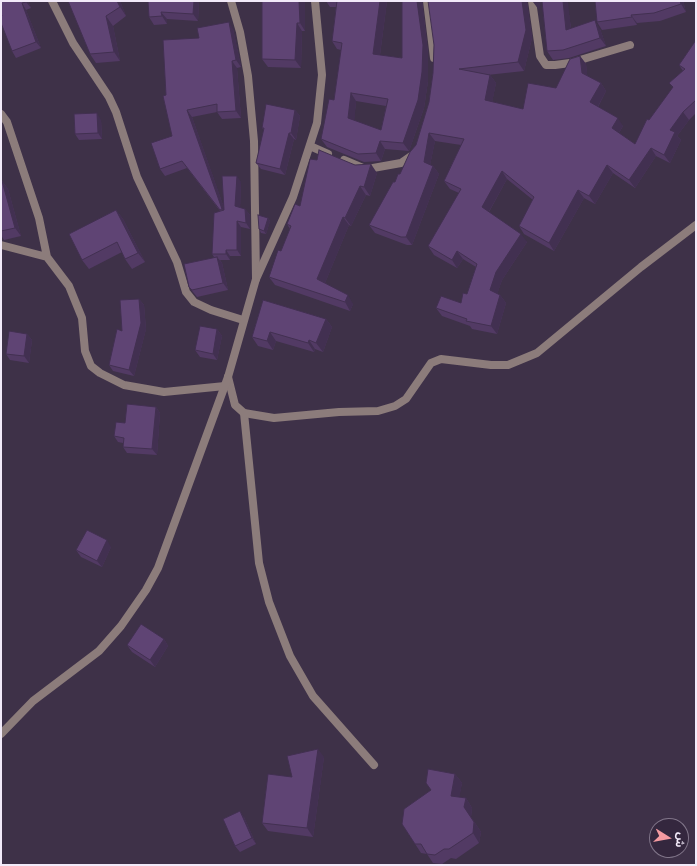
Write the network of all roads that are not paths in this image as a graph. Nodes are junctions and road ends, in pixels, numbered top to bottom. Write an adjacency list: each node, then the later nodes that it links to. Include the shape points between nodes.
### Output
1 (52, 1): 15 (street, via 73,43 116,112 137,177 176,262 186,292 194,302)
2 (231, 1): 14 (street, via 240,32 249,83 254,141)
3 (315, 1): 9 (street, via 322,75 317,124)
4 (427, 1): 7 (street)
5 (532, 1): 6 (street, via 540,56 546,65 570,63)
6 (630, 45)
7 (434, 67)
8 (1, 114): 13 (street, via 37,211)
9 (310, 146): 10 (street, via 363,168 373,168 401,164 411,157); 14 (street, via 293,197)
10 (418, 146)
11 (696, 225): 18 (street, via 641,267 537,354 508,365 441,359 431,363 406,399 395,406 378,411 274,418)
12 (1, 245): 13 (street)
13 (47, 257): 17 (street, via 69,286 82,318 85,351 91,366 100,373 124,385 164,392)
14 (256, 279): 15 (street)
15 (243, 320): 16 (street)
16 (228, 378): 17 (street); 18 (street, via 235,405)
17 (225, 386): 19 (street, via 169,540 146,590 121,626 99,651 33,701)
18 (244, 413): 20 (street, via 259,563 269,602 290,656 313,696)
19 (1, 734)
20 (374, 765)

